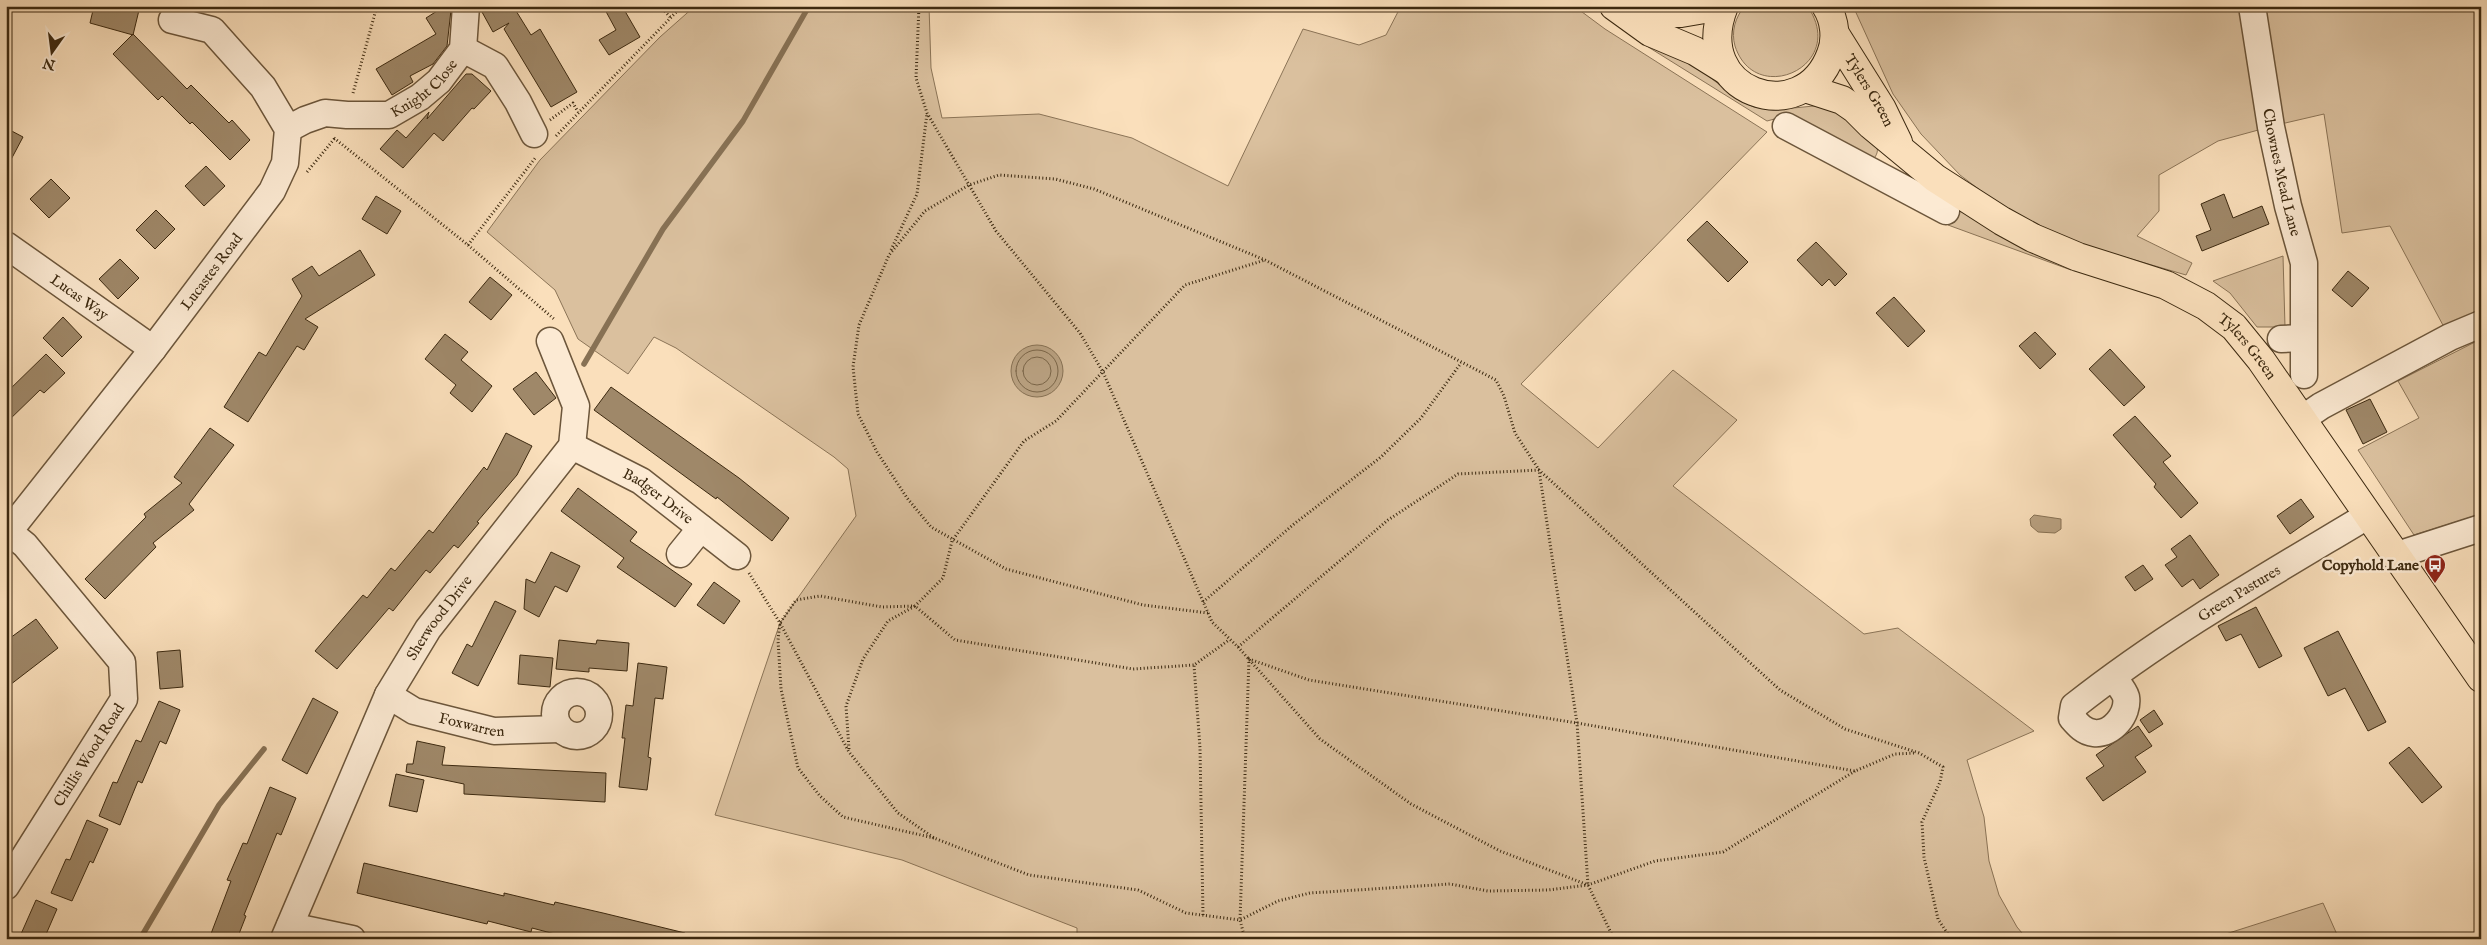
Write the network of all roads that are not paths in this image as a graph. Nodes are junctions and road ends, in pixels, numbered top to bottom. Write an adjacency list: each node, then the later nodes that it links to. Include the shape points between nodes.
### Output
1 (466, 6): 8 (street, Knight Close)
2 (1723, 6): 5 (main road, via 1682,13); 9 (main road, via 1716,39 1719,56)
3 (1826, 6): 7 (main road)
4 (2252, 6): 21 (street, Chownes Mead Lane, via 2271,127 2304,263 2292,338)
5 (1618, 9): 9 (main road, via 1650,32 1695,51)
6 (172, 20): 12 (street, via 212,30 263,87)
7 (1835, 34): 10 (main road, via 1827,65); 14 (main road, Tylers Green, via 1882,109)
8 (463, 49): 12 (street, Knight Close, via 439,81 420,97 389,115 325,113); 13 (street, Knight Close, via 494,66)
9 (1727, 72): 10 (main road, via 1739,84 1772,96)
10 (1805, 88): 14 (main road, Tylers Green, via 1848,104)
11 (1786, 126): 15 (street)
12 (288, 129): 20 (street, Lucastes Road, via 285,163 272,191)
13 (543, 141)
14 (1901, 148): 15 (street); 22 (main road, Tylers Green, via 1962,198 2033,238 2090,262 2166,285 2206,306 2234,327)
15 (1874, 174): 16 (street)
16 (1946, 211)
17 (6, 245): 20 (street, Lucas Way)
18 (2481, 324): 22 (street, via 2441,342)
19 (550, 341): 23 (street, via 576,406)
20 (153, 349): 27 (street, Lucastes Road)
21 (2304, 375)
22 (2302, 418): 24 (main road, Tylers Green)
23 (572, 446): 25 (street, Badger Drive, via 641,481); 33 (street, Sherwood Drive, via 428,629)
24 (2367, 516): 30 (main road, Tylers Green); 31 (street, Green Pastures, via 2226,601)
25 (701, 528): 28 (street); 29 (street, Badger Drive)
26 (2481, 528): 30 (street)
27 (8, 534): 35 (street, Chillis Wood Road, via 25,545 122,662 124,699)
28 (680, 554)
29 (737, 556)
30 (2394, 556): 32 (main road, Tylers Green)
31 (2113, 677)
32 (2481, 678)
33 (388, 695): 34 (street, Foxwarren, via 414,711 494,731); 36 (street, Sherwood Drive)
34 (560, 729)
35 (6, 886)
36 (290, 925): 37 (street)
37 (352, 939)

